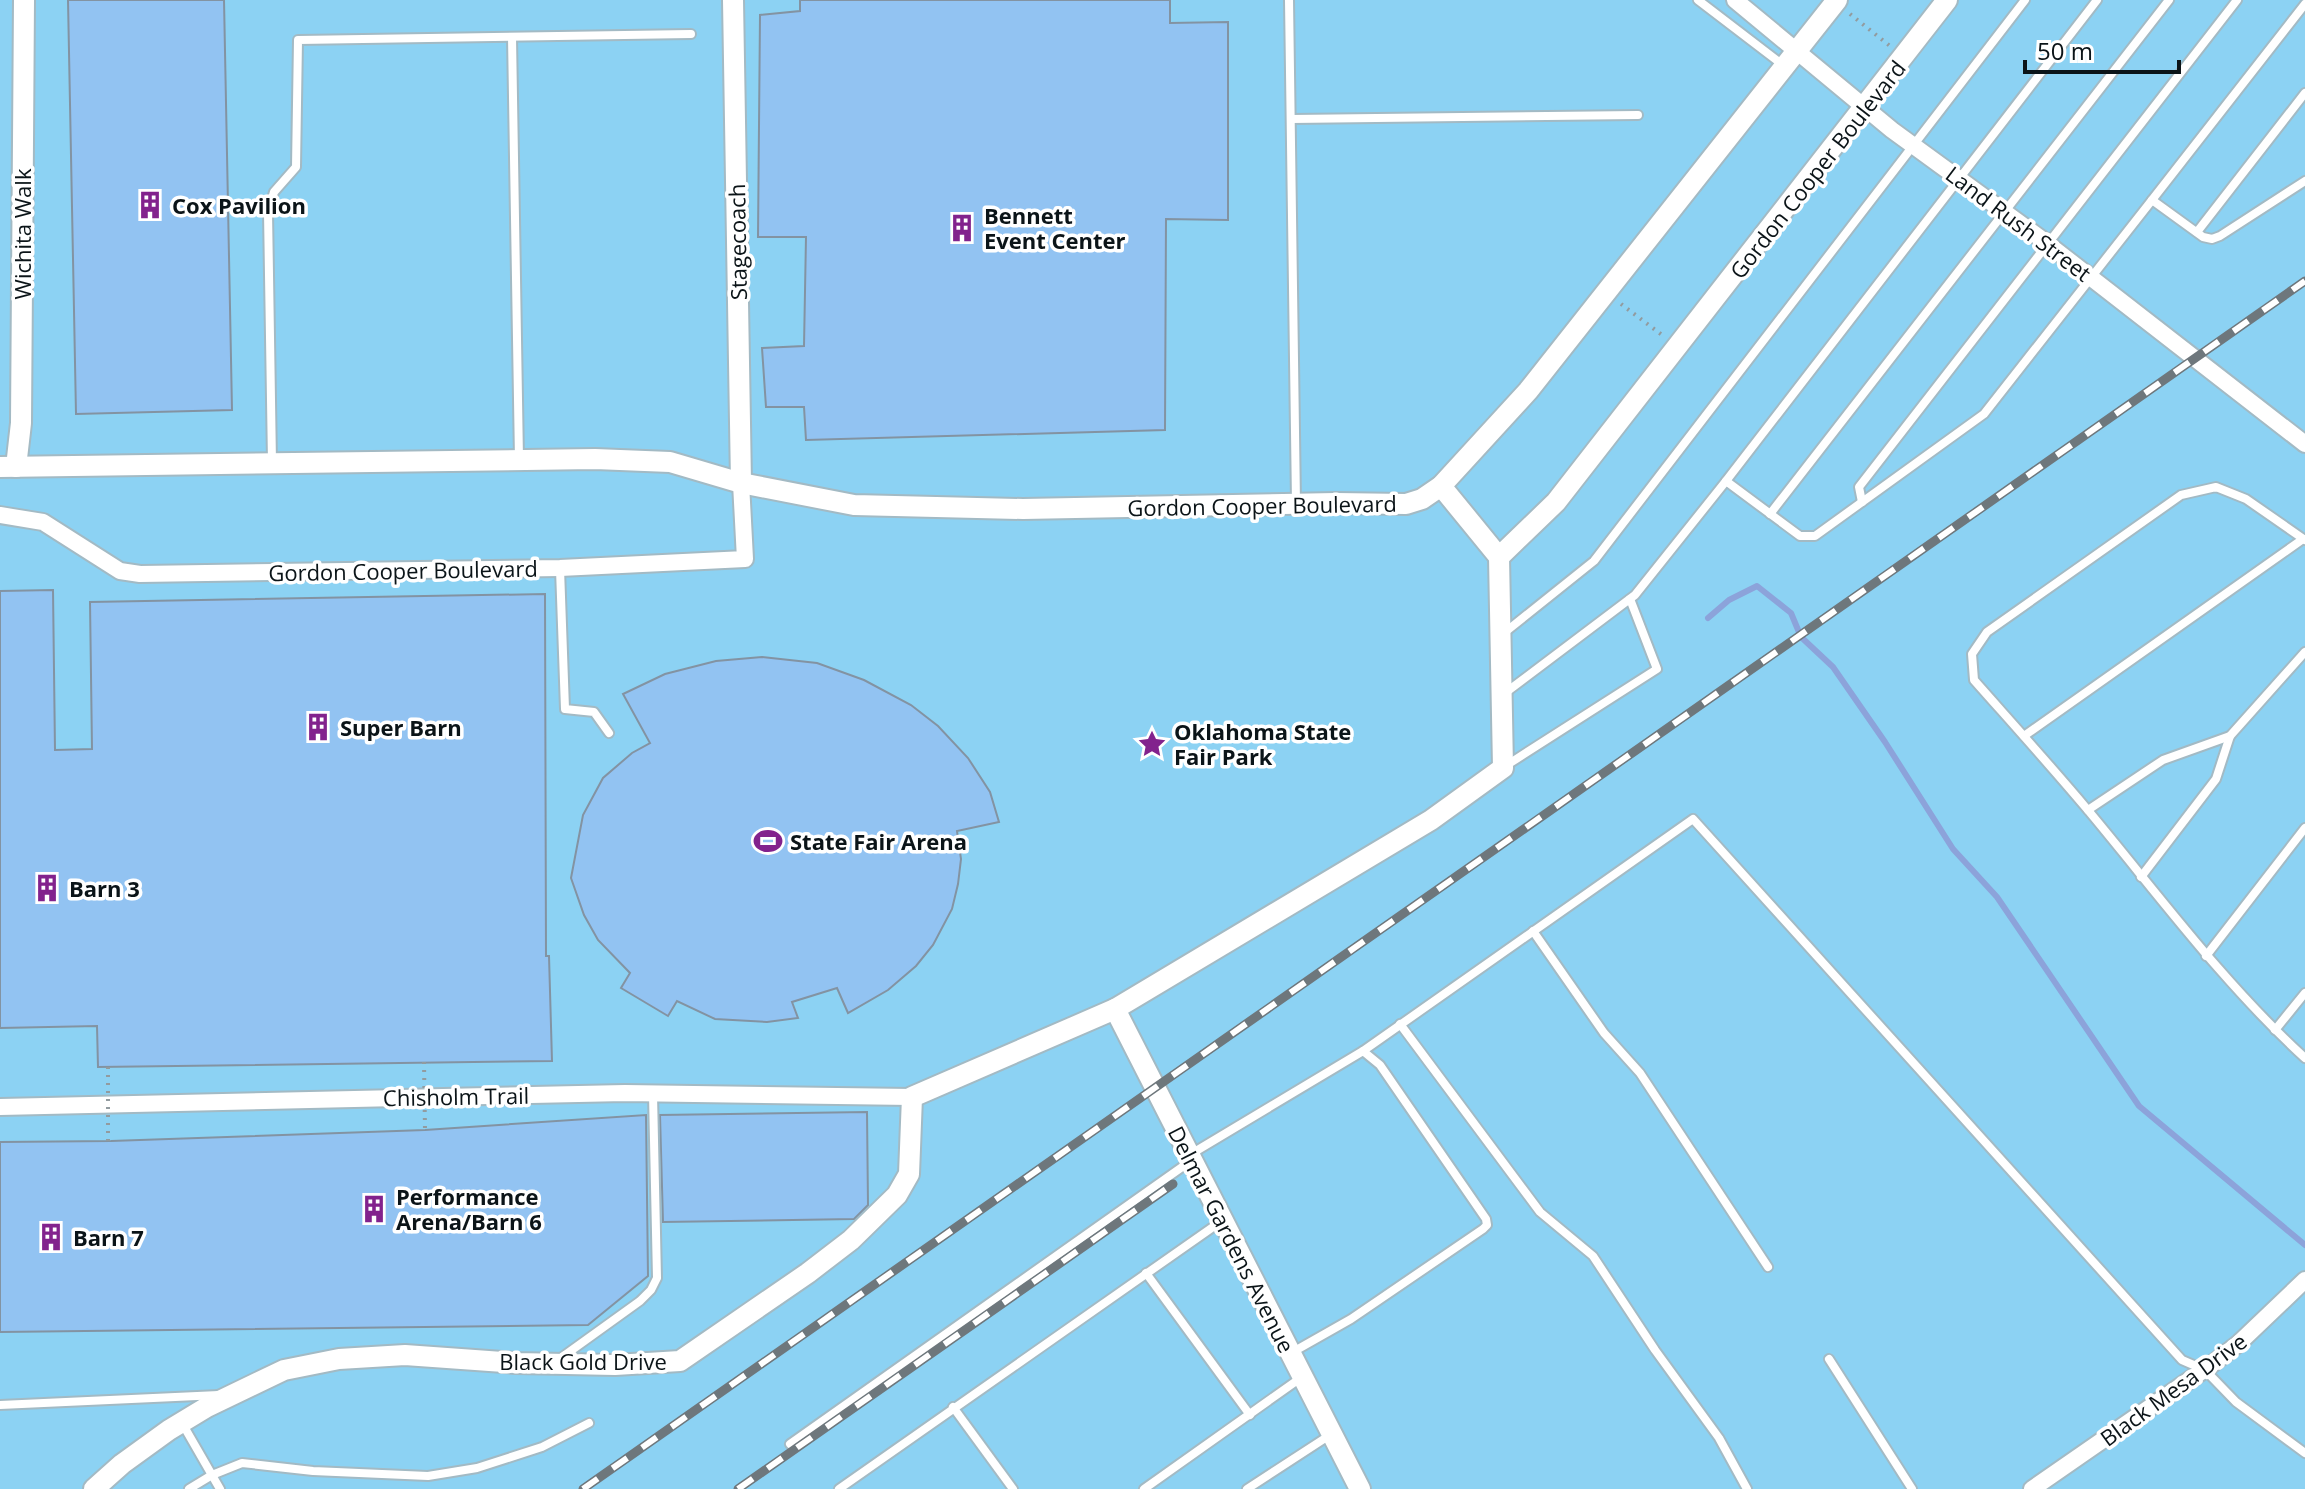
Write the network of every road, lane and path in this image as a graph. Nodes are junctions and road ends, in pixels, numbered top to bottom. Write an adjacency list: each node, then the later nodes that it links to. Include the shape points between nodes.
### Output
1 (24, 0): 34 (street, Wichita Walk, via 21,423)
2 (733, 0): 36 (street, Stagecoach)
3 (1289, 0): 20 (lane)
4 (1698, 0): 16 (lane)
5 (1735, 0): 16 (street, Land Rush Street)
6 (1947, 0): 15 (street, Gordon Cooper Boulevard)
7 (2025, 0): 21 (lane)
8 (2097, 0): 22 (lane)
9 (2169, 0): 25 (lane)
10 (2237, 0): 27 (lane)
11 (1836, 1): 15 (path); 16 (street, Gordon Cooper Boulevard)
12 (2305, 4): 24 (lane)
13 (691, 34): 14 (lane)
14 (512, 37): 32 (lane); 33 (lane, via 298,40 296,167 274,192 268,212)
15 (1904, 57): 18 (street, Gordon Cooper Boulevard)
16 (1791, 59): 18 (street, Land Rush Street); 29 (street, Gordon Cooper Boulevard)
17 (2305, 93): 26 (lane)
18 (1865, 107): 21 (street, Land Rush Street); 30 (street, Gordon Cooper Boulevard)
19 (1638, 115): 20 (lane)
20 (1291, 119): 39 (lane)
21 (1914, 145): 22 (street, Land Rush Street); 46 (lane, via 1594,561)
22 (1960, 178): 25 (street, Land Rush Street); 35 (lane)
23 (2305, 181): 26 (lane, via 2220,236 2212,239)
24 (2152, 200): 26 (lane); 28 (lane)
25 (2005, 212): 27 (street, Land Rush Street); 40 (lane)
26 (2197, 232)
27 (2048, 245): 28 (street, Land Rush Street); 38 (lane, via 1859,487)
28 (2089, 277): 31 (street, Land Rush Street); 38 (lane, via 1984,414)
29 (1607, 293): 30 (path); 37 (street, Gordon Cooper Boulevard, via 1528,391)
30 (1679, 348): 43 (street, Gordon Cooper Boulevard, via 1556,502)
31 (2305, 444)
32 (519, 460): 33 (street, Gordon Cooper Boulevard); 36 (street, Gordon Cooper Boulevard, via 670,462)
33 (272, 463): 34 (street, Gordon Cooper Boulevard)
34 (8, 467)
35 (1726, 481): 40 (lane); 45 (lane)
36 (741, 483): 39 (street, Gordon Cooper Boulevard, via 854,505 1023,509); 44 (street, Gordon Cooper Boulevard, via 745,559)
37 (1441, 486): 39 (street, Gordon Cooper Boulevard, via 1406,504); 43 (street)
38 (1862, 502): 40 (lane, via 1808,538)
39 (1296, 504)
40 (1770, 514)
41 (0, 515): 44 (street, Gordon Cooper Boulevard, via 43,522 120,571 140,574)
42 (2304, 539): 50 (lane); 50 (lane, via 2246,499 2216,487 2181,495 1987,632 1972,654 1974,680)
43 (1499, 557): 46 (street)
44 (560, 568): 49 (lane, via 565,709 594,712)
45 (1630, 599): 48 (lane); 52 (lane, via 1657,669)
46 (1500, 636): 48 (street)
47 (2305, 652): 51 (lane)
48 (1501, 696): 52 (street)
49 (609, 733)
50 (2024, 736): 53 (lane)
51 (2230, 736): 53 (lane, via 2163,760); 55 (lane, via 2216,779)
52 (1503, 768): 59 (street, via 1431,820)
53 (2088, 810): 55 (lane)
54 (2305, 828): 57 (lane)
55 (2141, 877): 57 (lane)
56 (1533, 931): 60 (lane); 73 (lane, via 1604,1033 1640,1073); 79 (lane, via 1693,819 2182,1360)
57 (2206, 956): 61 (lane)
58 (2305, 993): 61 (lane)
59 (1119, 1018): 67 (street, via 1094,1018); 71 (street, Delmar Gardens Avenue)
60 (1400, 1024): 62 (lane); 99 (lane, via 1540,1212 1593,1256 1719,1438)
61 (2275, 1030): 63 (lane)
62 (1363, 1051): 71 (lane); 76 (lane, via 1380,1065 1487,1225 1351,1319)
63 (2305, 1058)
64 (424, 1062): 69 (path, bridge)
65 (108, 1067): 70 (path, bridge)
66 (653, 1093): 67 (street, Chisholm Trail); 68 (street, Chisholm Trail); 78 (lane, via 657,1278 640,1301)
67 (912, 1097): 78 (street, Black Gold Drive, via 905,1183 876,1217 808,1273 680,1361)
68 (0, 1107)
69 (425, 1130)
70 (108, 1141)
71 (1191, 1157): 72 (street, Delmar Gardens Avenue); 88 (lane)
72 (1223, 1220): 74 (lane); 76 (street, Delmar Gardens Avenue)
73 (1768, 1267)
74 (1146, 1273): 83 (lane); 84 (lane)
75 (2305, 1280): 79 (street, Black Mesa Drive)
76 (1290, 1353): 80 (street, Delmar Gardens Avenue)
77 (1829, 1359): 100 (lane)
78 (556, 1362): 81 (street, Black Gold Drive, via 405,1355 339,1359 284,1370)
79 (2205, 1370): 89 (lane, via 2236,1402); 101 (street, Black Mesa Drive)
80 (1302, 1377): 84 (lane); 87 (street, Delmar Gardens Avenue)
81 (233, 1394): 82 (lane); 85 (street, Black Gold Drive)
82 (0, 1405)
83 (953, 1407): 94 (lane); 95 (lane)
84 (1250, 1415): 96 (lane)
85 (182, 1422): 90 (lane); 91 (street, Black Gold Drive)
86 (589, 1423): 90 (lane, via 542,1447 477,1468 428,1476 242,1463)
87 (1331, 1433): 97 (lane); 98 (street, Delmar Gardens Avenue)
88 (790, 1444)
89 (2305, 1453)
90 (212, 1475): 92 (lane); 93 (lane)
91 (94, 1489)
92 (189, 1489)
93 (220, 1489)
94 (839, 1489)
95 (1013, 1489)
96 (1144, 1489)
97 (1247, 1489)
98 (1360, 1489)
99 (1747, 1489)
100 (1912, 1489)
101 (2032, 1489)

